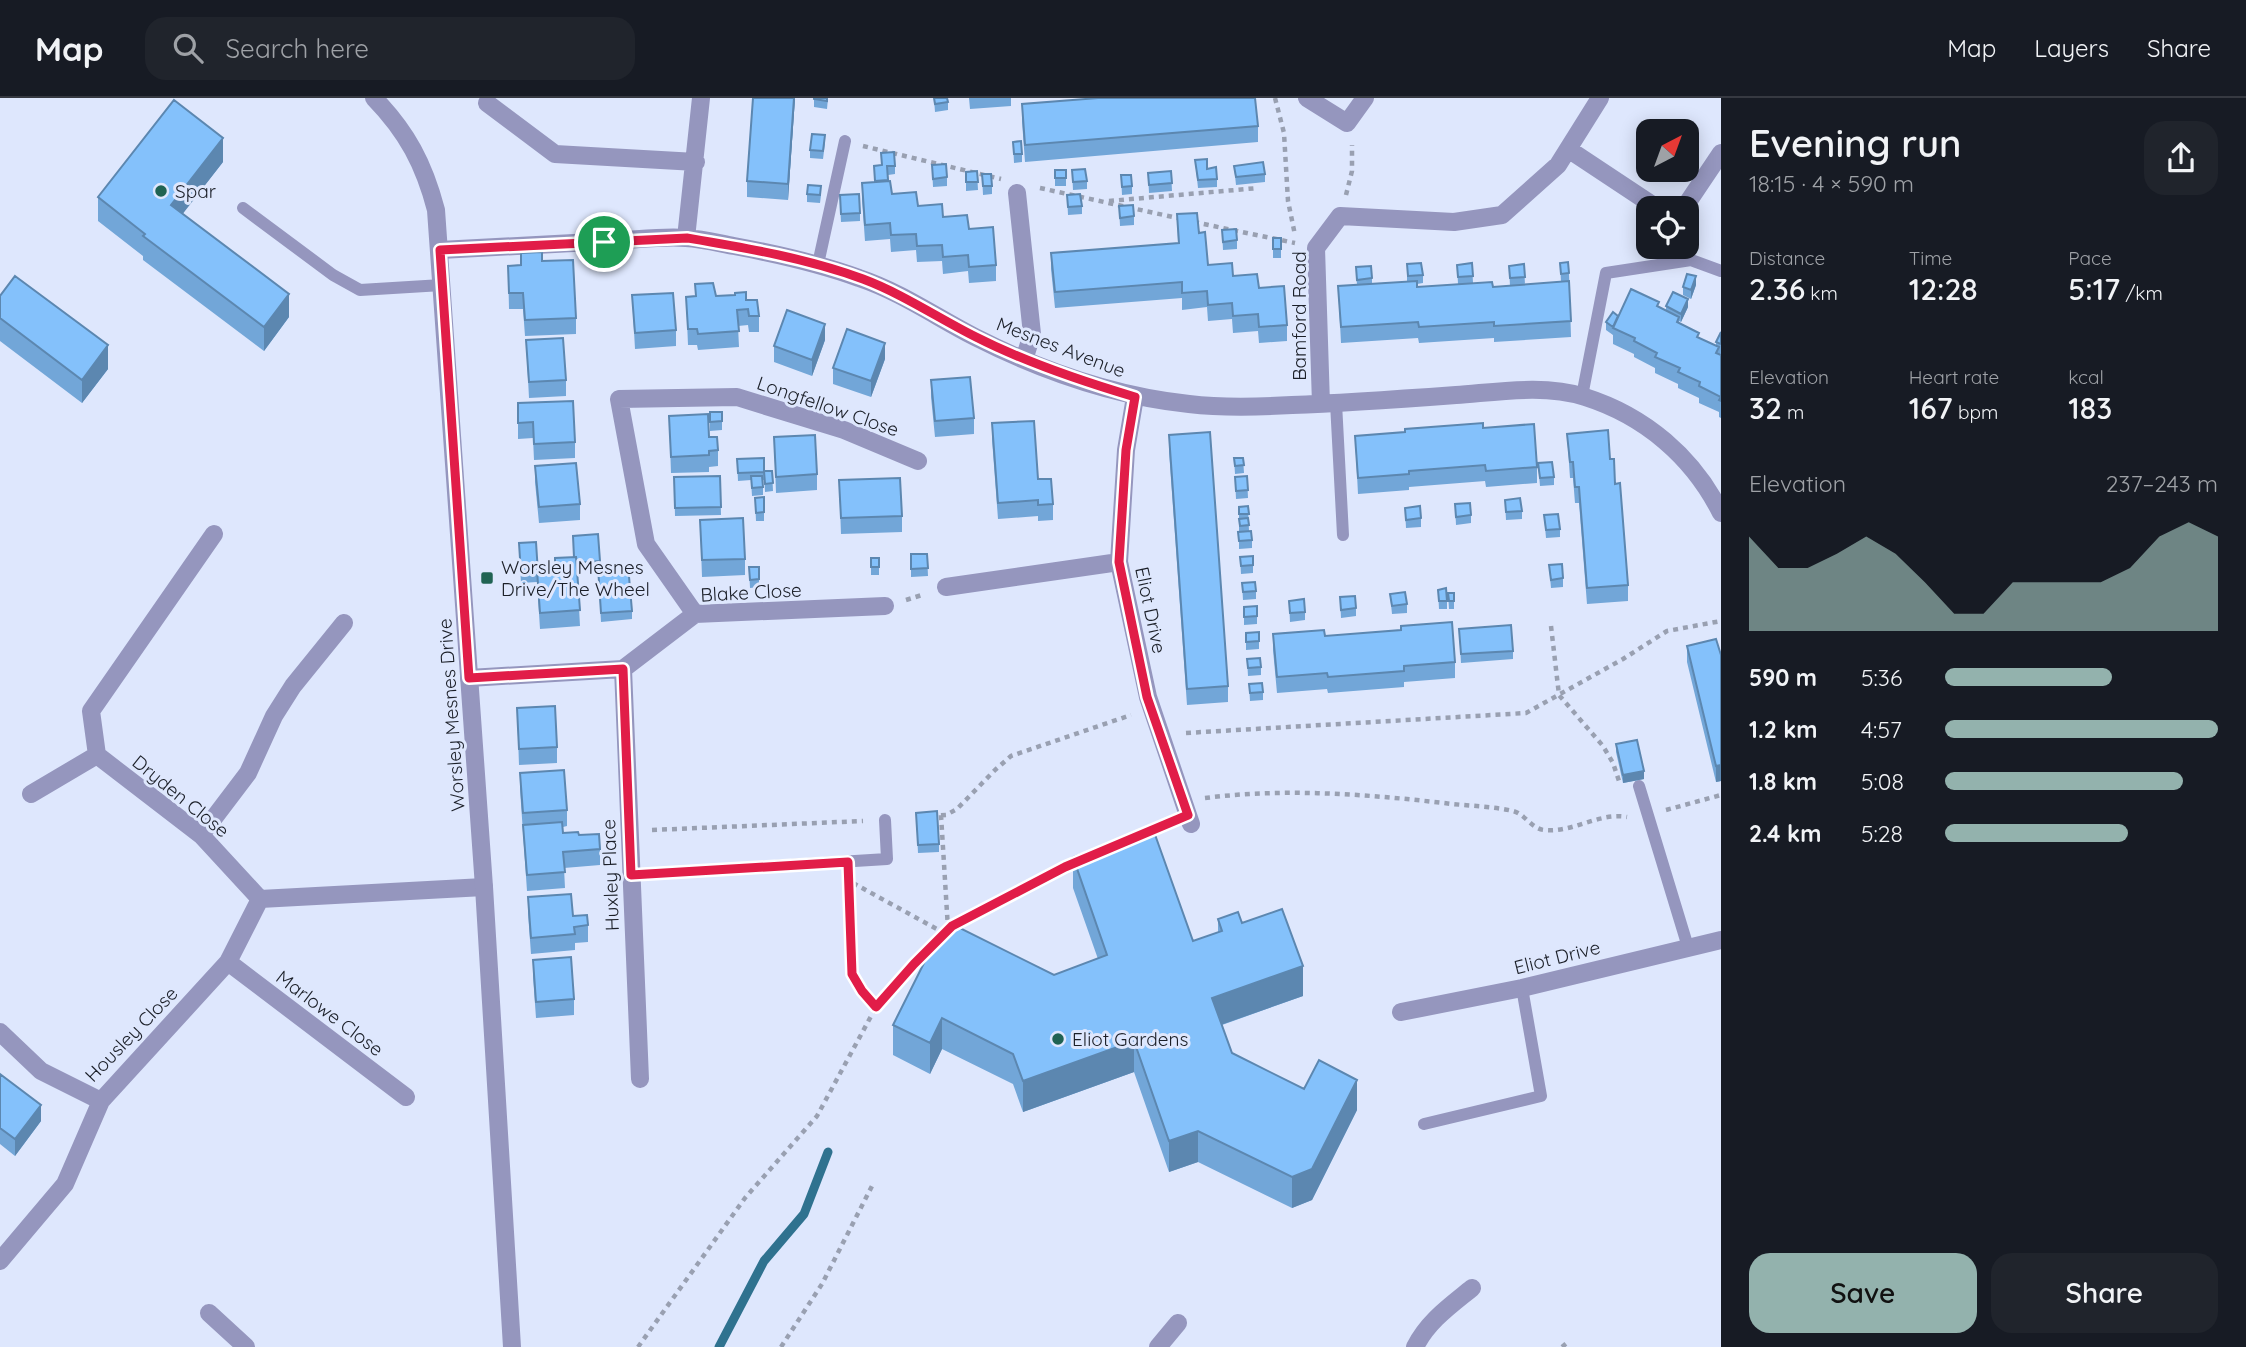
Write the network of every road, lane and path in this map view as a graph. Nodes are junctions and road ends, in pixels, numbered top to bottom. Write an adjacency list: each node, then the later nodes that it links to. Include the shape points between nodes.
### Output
1 (374, 98): 21 (street, Worsley Mesnes Drive, via 411,142 429,182)
2 (701, 98): 12 (street)
3 (1275, 98): 17 (path, via 1284,133 1288,201 1297,244)
4 (1307, 98): 8 (street)
5 (1365, 98): 8 (street)
6 (1600, 98): 10 (street)
7 (487, 103): 12 (street, via 555,154)
8 (1348, 124): 19 (path, via 1352,171)
9 (845, 141): 13 (path); 22 (lane)
10 (1568, 149): 15 (street); 19 (street, via 1558,165 1502,215 1454,222)
11 (1721, 153): 16 (street)
12 (696, 162): 20 (street)
13 (1017, 186): 17 (path); 25 (street, via 1032,334)
14 (1258, 188): 17 (path)
15 (1639, 196)
16 (1692, 196)
17 (1103, 202)
18 (243, 208): 24 (lane, via 360,290)
19 (1340, 216): 28 (street, Bamford Road, via 1316,248)
20 (687, 238): 21 (street, Mesnes Avenue); 22 (street, Mesnes Avenue)
21 (440, 250): 24 (street, Worsley Mesnes Drive)
22 (818, 264): 25 (street, Mesnes Avenue, via 902,296)
23 (1721, 271): 26 (lane, via 1691,260 1606,273)
24 (442, 285): 41 (street, Worsley Mesnes Drive)
25 (1024, 360): 27 (street, Mesnes Avenue)
26 (1582, 396): 28 (street, Mesnes Avenue, via 1536,390); 30 (street, Mesnes Avenue, via 1644,424 1668,443 1692,467)
27 (1135, 397): 28 (street, Mesnes Avenue, via 1249,407); 33 (street, Eliot Drive, via 1126,450)
28 (1329, 403): 32 (lane)
29 (918, 461): 36 (street, Longfellow Close, via 844,430 737,397 619,399 646,544)
30 (1721, 513)
31 (214, 534): 45 (street, via 91,710)
32 (1343, 535)
33 (1119, 562): 34 (street); 43 (street, Eliot Drive)
34 (946, 587): 35 (path)
35 (885, 606): 36 (street, Blake Close)
36 (695, 614): 40 (street, Blake Close)
37 (1721, 621): 42 (path, via 1667,631)
38 (344, 623): 54 (street, via 293,686 247,773)
39 (1551, 626): 42 (path)
40 (623, 669): 41 (street); 53 (street, Huxley Place)
41 (469, 678): 58 (street, Worsley Mesnes Drive)
42 (1559, 695): 44 (path, via 1526,713); 46 (path, via 1604,746 1621,787)
43 (1152, 708): 44 (street, Eliot Drive); 50 (path, via 1011,756 957,809)
44 (1161, 735): 49 (street, Eliot Drive)
45 (97, 755): 47 (street); 54 (street, Dryden Close)
46 (1639, 786): 51 (lane)
47 (31, 794)
48 (1721, 795): 51 (path)
49 (1187, 813): 51 (path, via 1251,793 1311,792 1516,812 1540,830 1562,830 1615,815); 55 (path)
50 (941, 815): 52 (path); 60 (path)
51 (1648, 816): 62 (lane)
52 (885, 820): 53 (path); 57 (lane, via 887,859)
53 (630, 831): 57 (street, Huxley Place)
54 (201, 835): 59 (street, Dryden Close)
55 (1139, 836)
56 (1077, 862): 60 (path)
57 (631, 875): 68 (street, Huxley Place)
58 (484, 887): 59 (street); 79 (street, Worsley Mesnes Drive)
59 (260, 899): 63 (street, Housley Close)
60 (946, 932): 65 (path); 65 (path, via 848,880 852,974)
61 (1721, 940): 62 (street, Eliot Drive)
62 (1688, 947): 64 (street, Eliot Drive)
63 (228, 962): 69 (street, Marlowe Close); 70 (street, Housley Close)
64 (1522, 988): 66 (street, Eliot Drive); 71 (lane, via 1541,1096)
65 (876, 1007): 80 (path, via 817,1116 745,1198)
66 (1401, 1012)
67 (0, 1032): 70 (street, Housley Close, via 41,1072)
68 (640, 1079)
69 (407, 1097)
70 (101, 1101): 73 (street, via 65,1184)
71 (1424, 1124)
72 (873, 1184): 81 (path, via 822,1284)
73 (1, 1261)
74 (1472, 1288): 83 (street, via 1435,1318)
75 (209, 1313): 78 (street)
76 (1178, 1322): 82 (street)
77 (1568, 1342): 84 (path)
78 (246, 1347)
79 (512, 1347)
80 (638, 1347)
81 (781, 1347)
82 (1158, 1347)
83 (1415, 1347)
84 (1562, 1347)

